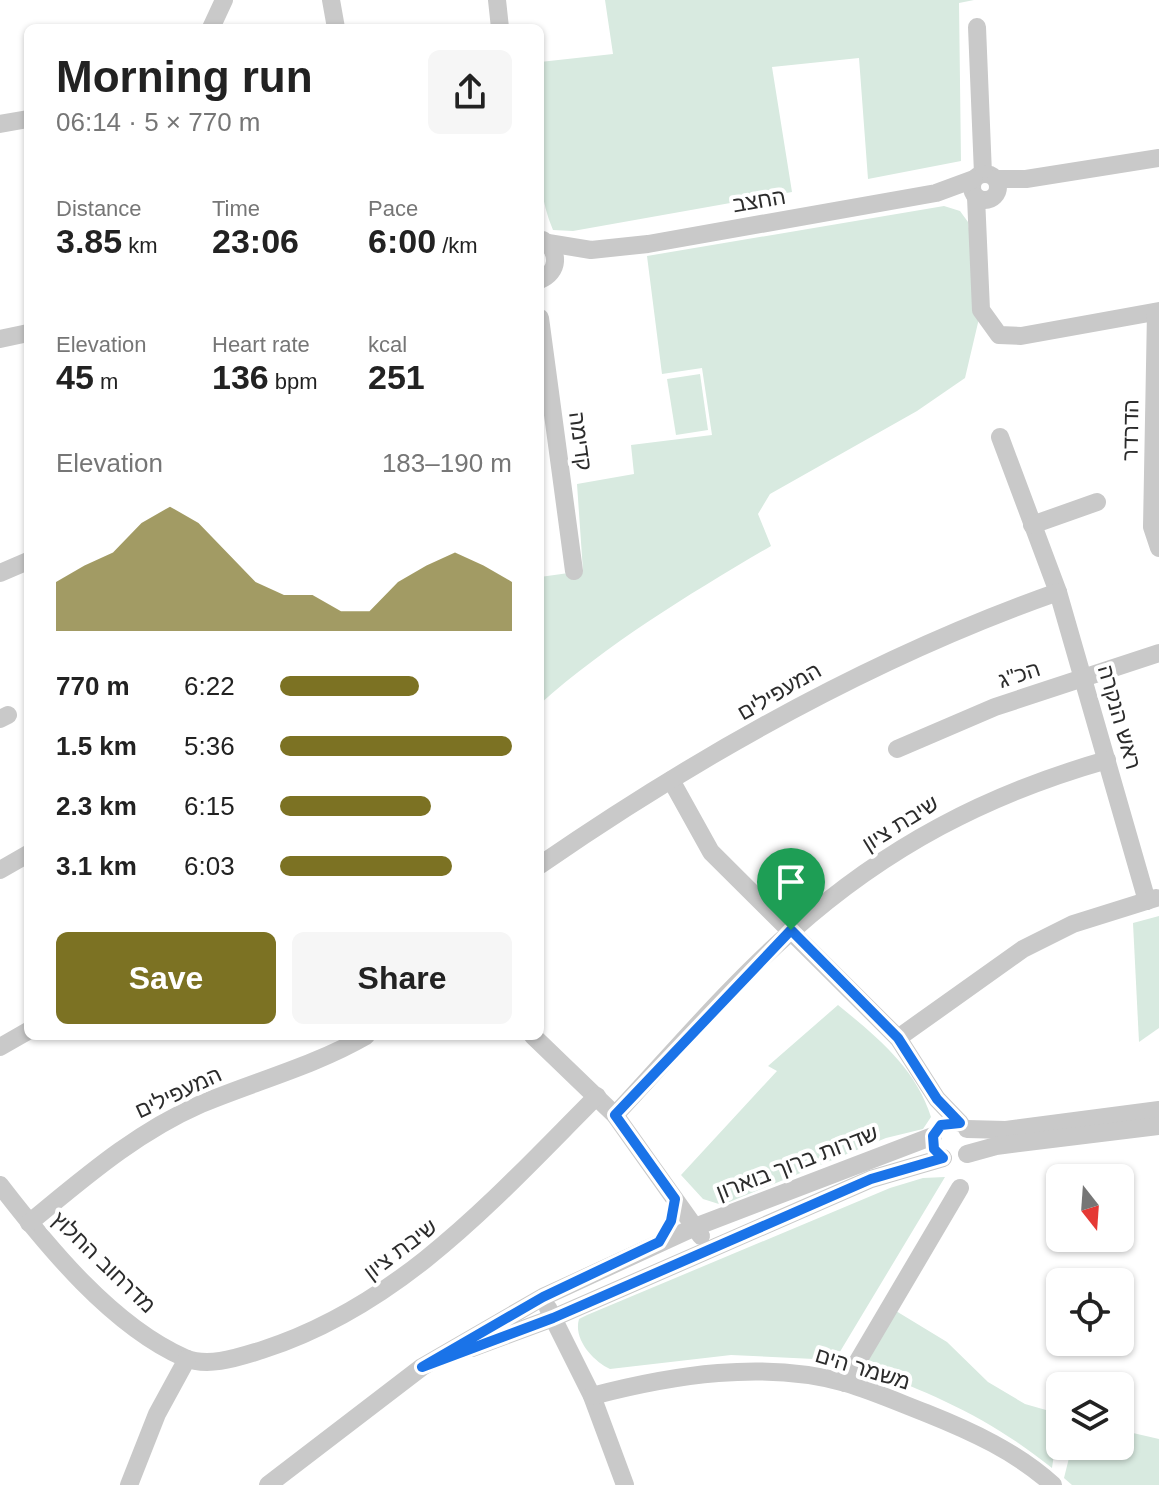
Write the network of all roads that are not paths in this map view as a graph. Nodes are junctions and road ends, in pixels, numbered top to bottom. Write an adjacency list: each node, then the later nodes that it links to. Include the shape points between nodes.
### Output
1 (224, 0): 4 (street)
2 (331, 0): 5 (street)
3 (497, 0): 6 (street)
4 (213, 24)
5 (335, 24)
6 (500, 24)
7 (977, 27): 11 (street)
8 (24, 120): 9 (street)
9 (0, 124)
10 (1159, 158): 11 (street, החצב)
11 (984, 188): 14 (street, החצב); 16 (street, via 981,310 999,335 1021,336)
12 (544, 239): 14 (street, החצב)
13 (544, 241): 15 (street, via 556,255)
14 (591, 250): 15 (street, החצב)
15 (547, 274)
16 (1158, 312): 23 (street, הדרדר, via 1152,527)
17 (24, 334): 18 (street)
18 (0, 339)
19 (544, 348): 25 (street, קדימה)
20 (1000, 437): 22 (street, ראש הנקרה)
21 (1097, 502): 22 (street)
22 (1032, 525): 27 (street, ראש הנקרה)
23 (1159, 548)
24 (24, 563): 26 (street)
25 (574, 571)
26 (0, 573)
27 (1058, 592): 29 (street, ראש הנקרה); 32 (street, המעפילים, via 854,676)
28 (1159, 653): 29 (street, הכ"ג)
29 (1085, 678): 30 (street, הכ"ג, via 995,707); 31 (street, ראש הנקרה)
30 (897, 749)
31 (1107, 760): 36 (street, ראש הנקרה); 37 (street, שיבת ציון, via 1036,780 973,807 899,850)
32 (671, 780): 34 (street, המעפילים); 37 (street, via 711,852)
33 (24, 856): 35 (street)
34 (544, 862)
35 (0, 870)
36 (1153, 899): 39 (street, ראש הנקרה, via 1073,924 1023,949)
37 (791, 930): 39 (street); 46 (street, שיבת ציון)
38 (24, 1033): 42 (street)
39 (898, 1038): 44 (street)
40 (359, 1040): 55 (street, המעפילים, via 162,1123 122,1147)
41 (537, 1040): 43 (street)
42 (0, 1047)
43 (597, 1096): 46 (street); 61 (street, שיבת ציון, via 462,1232 372,1300 306,1336 256,1352 215,1362)
44 (937, 1099): 47 (street); 49 (street)
45 (1159, 1110): 47 (street, via 1006,1130)
46 (615, 1115): 54 (street)
47 (964, 1126): 49 (street, via 947,1122); 50 (street, via 972,1143)
48 (1159, 1126): 50 (street)
49 (936, 1132): 51 (street, via 934,1149); 56 (street, שדרות ברוך בוארון)
50 (967, 1154): 51 (street, via 956,1160)
51 (943, 1158): 58 (street, שדרות ברוך בוארון, via 871,1179)
52 (0, 1185): 55 (street, מדרחוב החלוץ)
53 (960, 1188): 63 (street)
54 (675, 1199): 56 (street); 57 (street)
55 (29, 1223): 61 (street, מדרחוב החלוץ, via 71,1270 141,1331)
56 (695, 1227): 57 (street, שדרות ברוך בוארון); 58 (street)
57 (659, 1242): 59 (street, שדרות ברוך בוארון)
58 (710, 1248): 60 (street, שדרות ברוך בוארון)
59 (543, 1297): 60 (street); 62 (street, שדרות ברוך בוארון)
60 (553, 1318): 62 (street, שדרות ברוך בוארון); 64 (street)
61 (187, 1359): 65 (street, via 157,1414)
62 (422, 1367): 66 (street, שדרות ברוך בוארון)
63 (845, 1383): 64 (street, משמר הים, via 799,1374 701,1375 651,1380); 68 (street, משמר הים, via 995,1444)
64 (592, 1396): 67 (street)
65 (129, 1485)
66 (268, 1485)
67 (625, 1485)
68 (1053, 1485)

